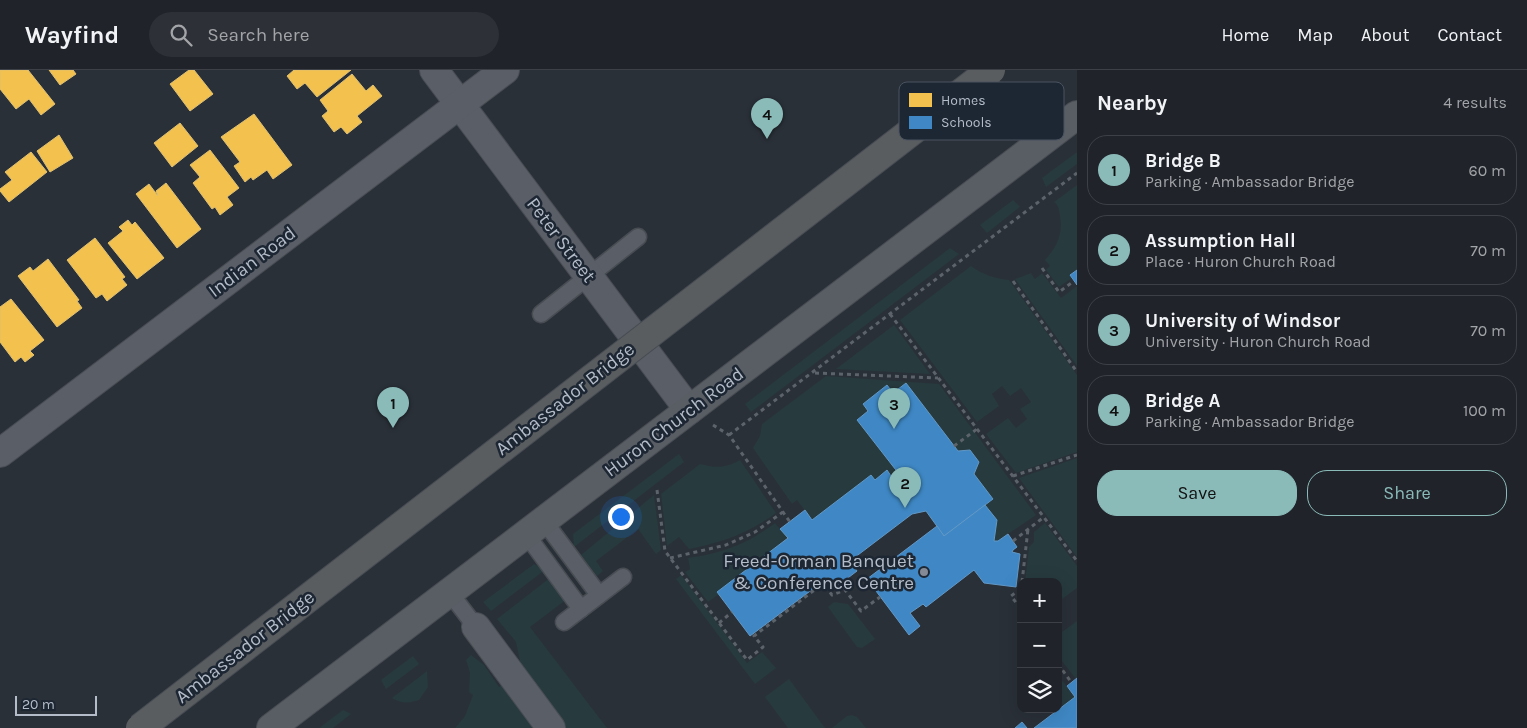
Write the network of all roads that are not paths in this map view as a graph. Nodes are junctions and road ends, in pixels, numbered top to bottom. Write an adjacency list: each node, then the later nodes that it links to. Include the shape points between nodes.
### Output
1 (434, 70): 5 (street, Peter Street)
2 (505, 70): 5 (street, Indian Road)
3 (990, 70): 4 (highway, Ambassador Bridge, bridge)
4 (974, 82)
5 (460, 104): 11 (street, Peter Street); 14 (street, Indian Road)
6 (1077, 115): 7 (street, Huron Church Road)
7 (1064, 125)
8 (900, 140): 22 (highway, Ambassador Bridge, bridge)
9 (1044, 140): 13 (street, Huron Church Road)
10 (638, 237): 11 (lane)
11 (589, 276): 12 (lane); 13 (street, Peter Street)
12 (541, 314)
13 (689, 410): 15 (street, Huron Church Road)
14 (0, 453)
15 (535, 528): 17 (street, Huron Church Road); 18 (lane); 19 (lane)
16 (623, 577): 18 (lane)
17 (450, 592): 21 (lane); 23 (street, Huron Church Road)
18 (599, 595): 19 (lane)
19 (581, 609): 20 (lane)
20 (564, 622)
21 (476, 627): 24 (street)
22 (140, 728)
23 (271, 728)
24 (551, 728)

